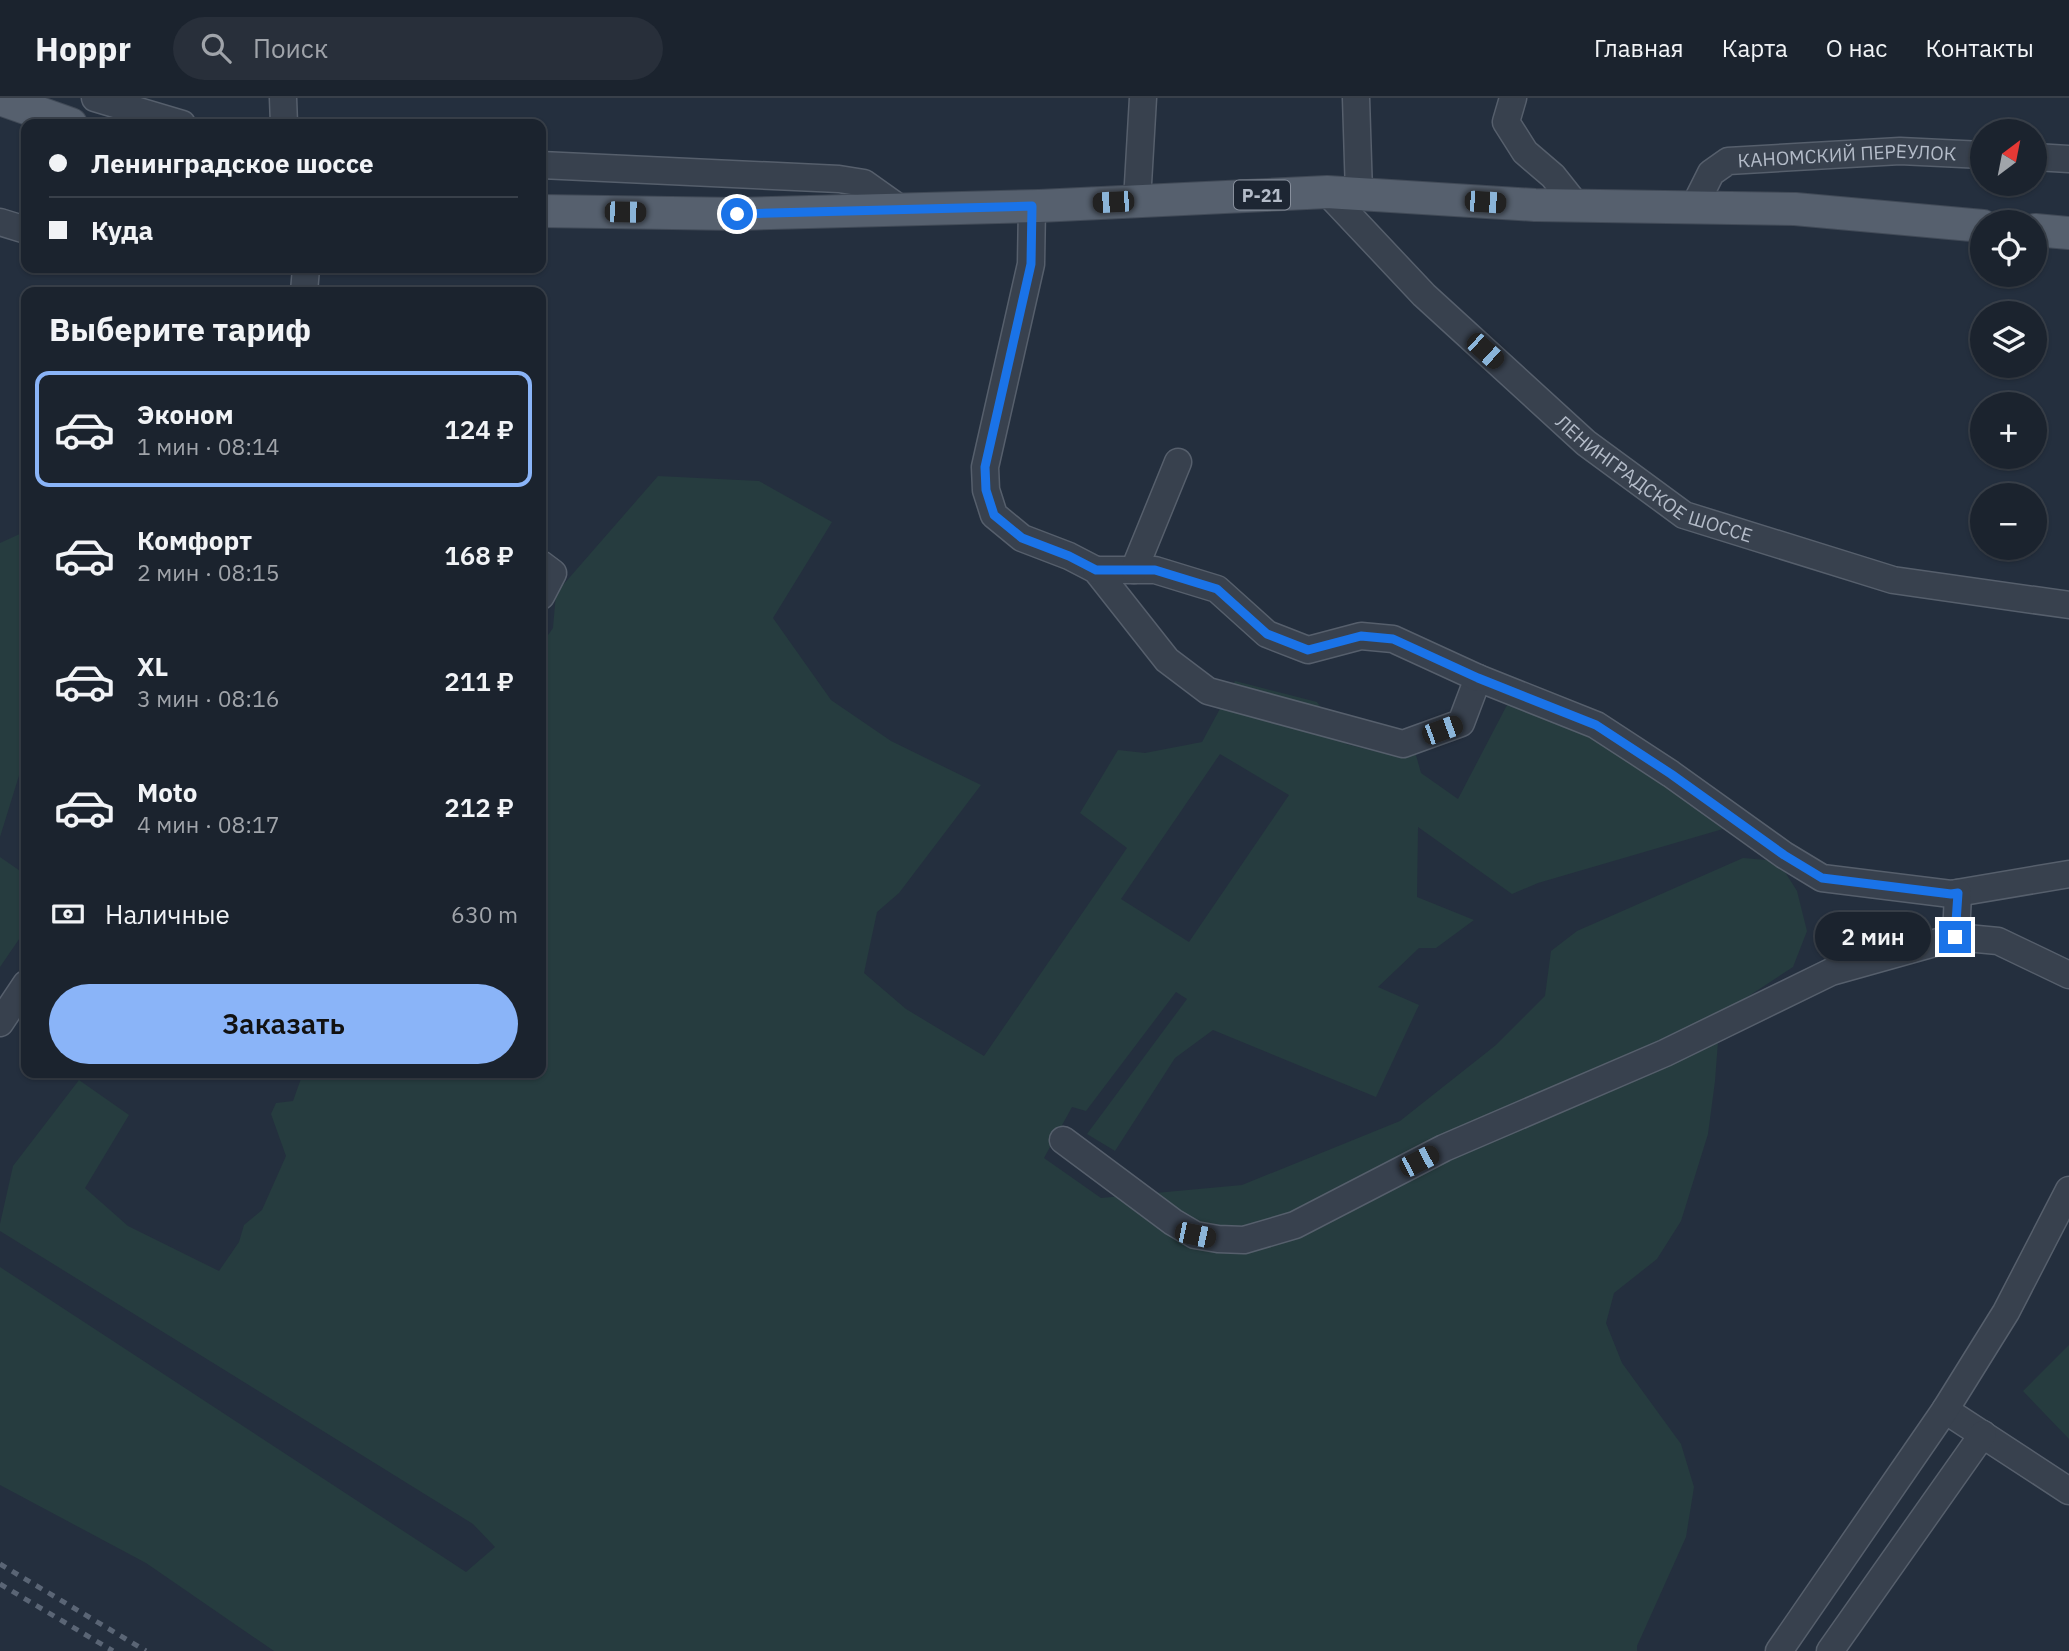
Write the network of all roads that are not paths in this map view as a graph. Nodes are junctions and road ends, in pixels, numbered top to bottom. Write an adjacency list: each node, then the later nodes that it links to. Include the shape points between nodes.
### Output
1 (95, 98): 8 (street)
2 (283, 98): 9 (street)
3 (1143, 98): 16 (street)
4 (1356, 98): 15 (street)
5 (1513, 98): 17 (street, via 1506,122 1525,152 1553,176)
6 (0, 99): 7 (main road)
7 (57, 119)
8 (164, 119)
9 (284, 119)
10 (1970, 154): 19 (street, КАНОМСКИЙ ПЕРЕУЛОК, via 1900,151 1728,161 1711,173)
11 (2048, 158): 12 (street)
12 (2069, 159)
13 (546, 165): 20 (street, via 839,179 864,183)
14 (1327, 192): 15 (main road, Р-21); 16 (main road, Р-21); 32 (street, ЛЕНИНГРАДСКОЕ ШОССЕ, via 1424,295 1586,443 1684,515 1894,580)
15 (1359, 194): 17 (main road, Р-21)
16 (1137, 201): 18 (main road, Р-21)
17 (1576, 205): 19 (main road, Р-21)
18 (1032, 206): 20 (main road, Р-21); 29 (street, via 1031,264 985,467 986,490 994,515 1022,538)
19 (1695, 207): 23 (main road, Р-21, via 1795,209)
20 (902, 209): 21 (main road, Р-21, via 737,214)
21 (546, 211)
22 (0, 222): 24 (street)
23 (1970, 225)
24 (21, 228)
25 (2047, 231): 26 (main road)
26 (2069, 233)
27 (1178, 462): 30 (street)
28 (546, 568): 31 (street, via 553,573)
29 (1096, 570): 30 (street); 33 (street, via 1167,660 1208,691 1331,726 1403,744 1461,723)
30 (1134, 570): 33 (street, via 1155,570 1217,589 1267,634 1308,650 1361,636 1393,639)
31 (546, 586)
32 (2069, 605)
33 (1478, 678): 35 (street, via 1596,725 1822,878)
34 (2069, 874): 35 (street)
35 (1958, 893): 36 (street)
36 (1955, 937): 37 (street, via 1998,942); 40 (street, via 1831,972 1665,1053 1444,1148 1295,1225 1244,1240 1195,1235)
37 (2069, 975)
38 (21, 992): 39 (street)
39 (0, 1023)
40 (1063, 1140)
41 (2069, 1190): 42 (street, via 2006,1312)
42 (1945, 1410): 43 (street); 45 (street)
43 (1983, 1434): 44 (street); 46 (street)
44 (2069, 1491)
45 (1803, 1618): 46 (street); 47 (street)
46 (1839, 1647)
47 (1779, 1651)

